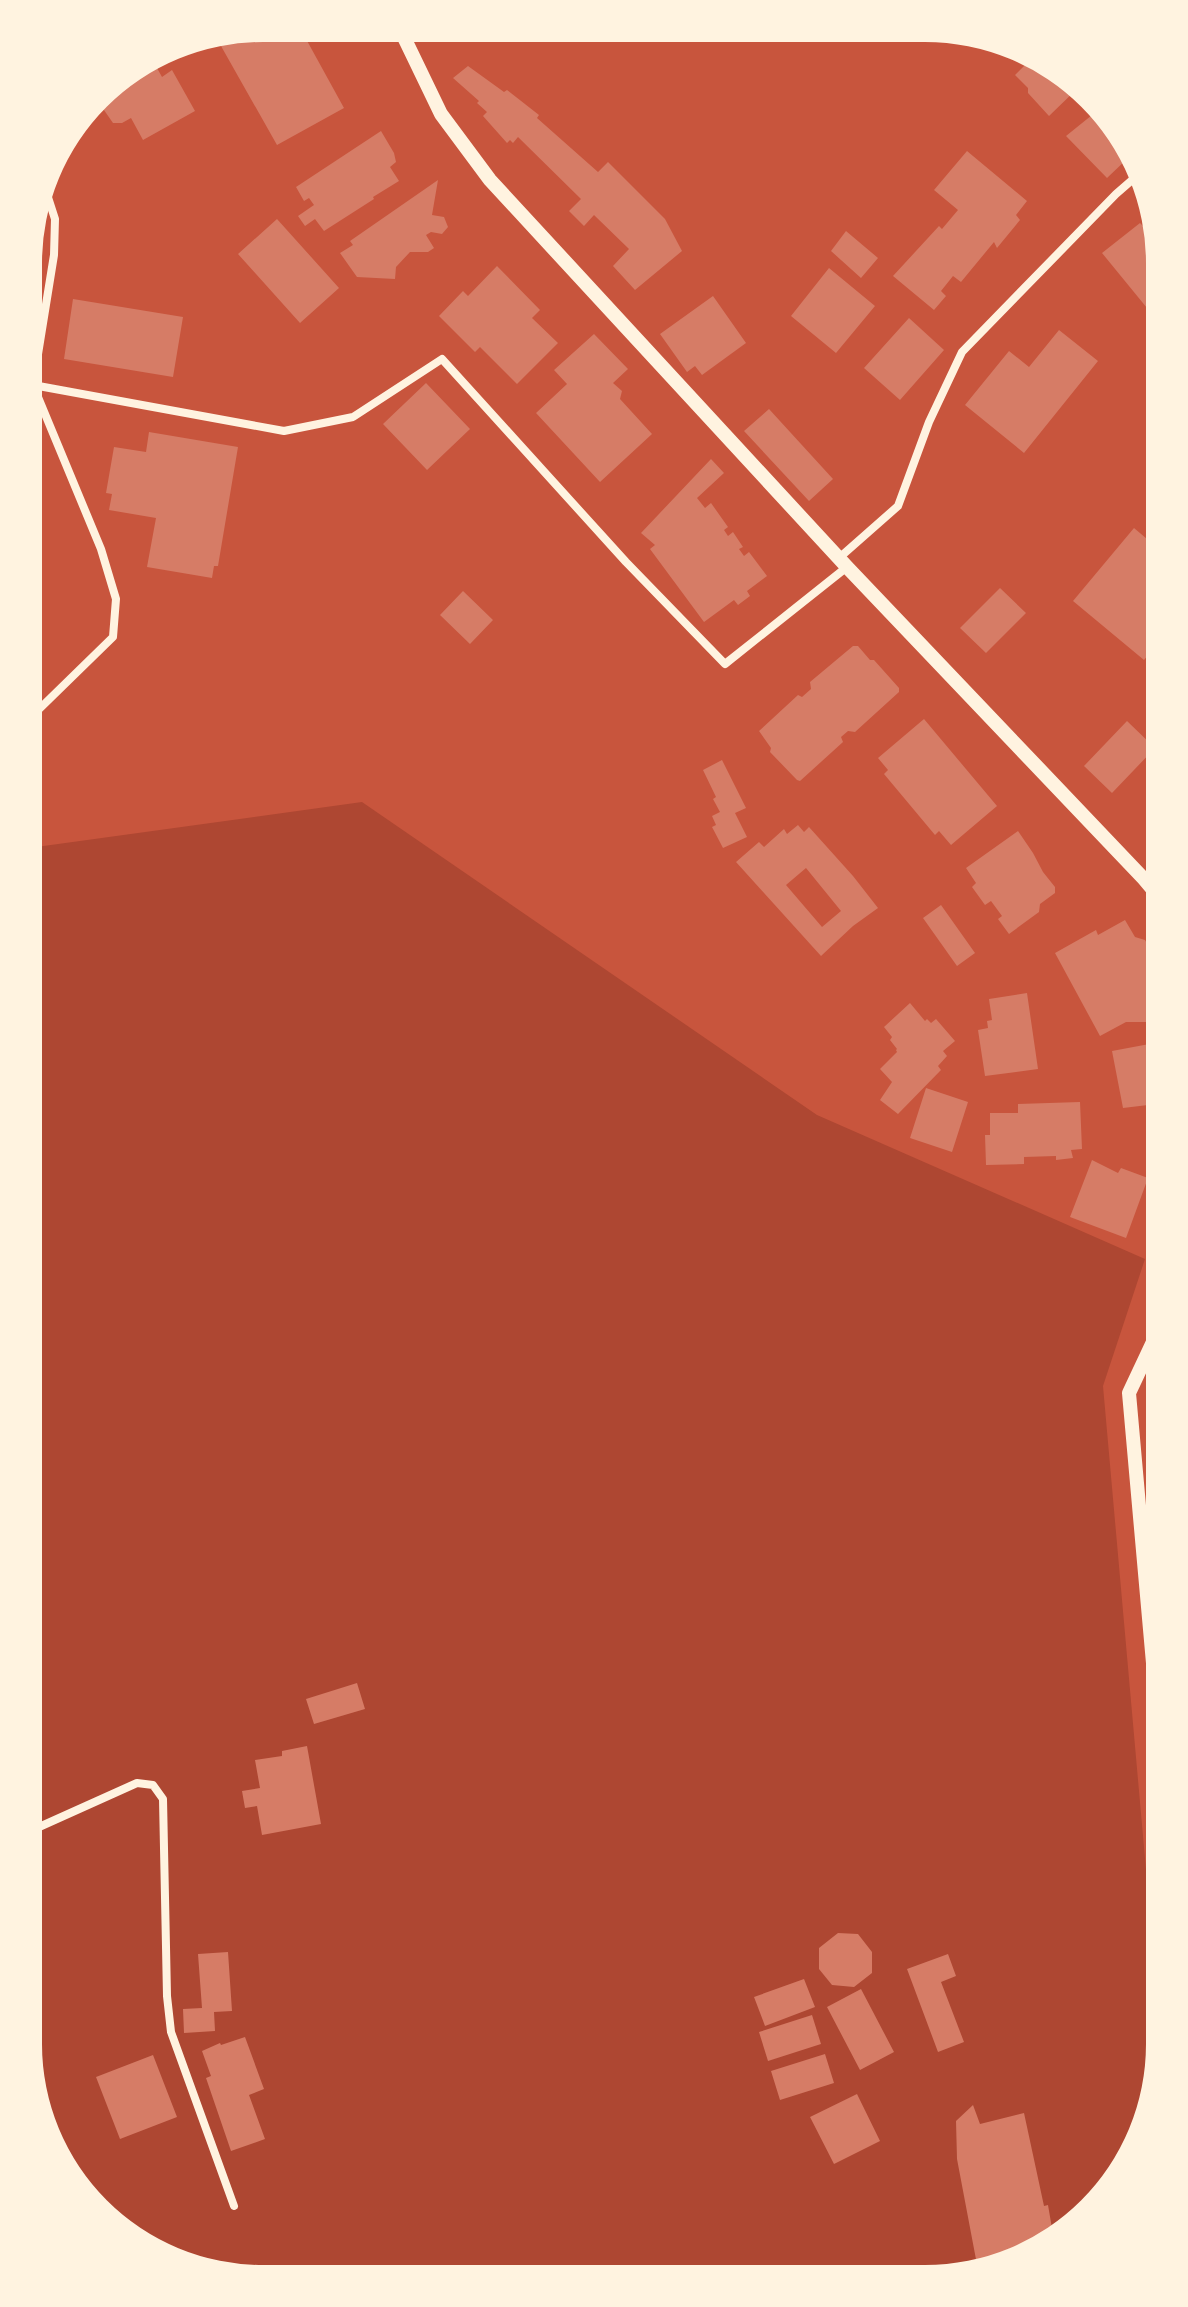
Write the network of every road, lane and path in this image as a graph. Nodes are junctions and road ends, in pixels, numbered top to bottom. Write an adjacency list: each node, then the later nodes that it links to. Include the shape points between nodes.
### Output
1 (406, 42): 7 (street, via 441,114 490,180)
2 (1130, 182): 7 (street, via 962,352 898,506)
3 (50, 205): 4 (street, via 54,255)
4 (42, 329)
5 (42, 387): 7 (street, via 284,431 353,417 442,359 725,664)
6 (42, 407): 8 (street, via 116,599 113,637)
7 (843, 563): 9 (street)
8 (42, 706)
9 (1144, 879): 10 (street)
10 (1146, 881)
11 (1146, 1357): 12 (street, via 1129,1393)
12 (1146, 1584)
13 (42, 1826): 14 (street, via 137,1783 153,1785 163,1799 171,2032)
14 (234, 2206)

